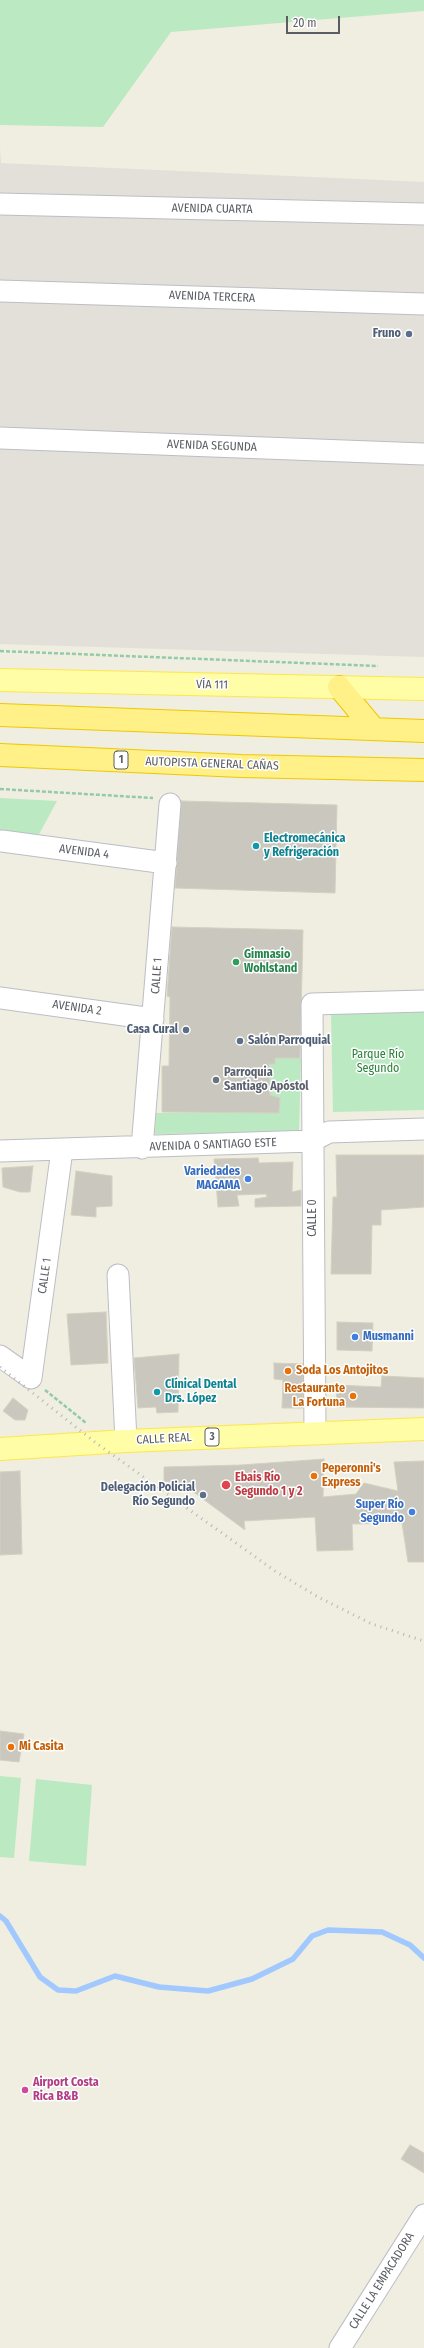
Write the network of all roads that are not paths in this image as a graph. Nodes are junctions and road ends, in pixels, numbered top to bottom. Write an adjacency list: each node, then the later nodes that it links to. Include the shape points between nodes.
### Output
1 (0, 204): 2 (street, AVENIDA CUARTA)
2 (424, 214)
3 (0, 291): 4 (street, AVENIDA TERCERA)
4 (424, 304)
5 (0, 438): 6 (street, AVENIDA SEGUNDA)
6 (424, 454)
7 (0, 680): 8 (main road, VÍA 111)
8 (339, 687): 9 (main road, VÍA 111); 11 (highway)
9 (424, 689)
10 (0, 715): 11 (highway)
11 (374, 729): 12 (highway)
12 (424, 731)
13 (0, 755): 14 (highway, AUTOPISTA GENERAL CAÑAS / 1, via 241,766)
14 (424, 770)
15 (170, 804): 17 (street, CALLE 1)
16 (2, 842): 17 (street, AVENIDA 4)
17 (166, 863): 20 (street, CALLE 1)
18 (0, 998): 20 (street, AVENIDA 2)
19 (424, 1001): 22 (street, CALLE 0, via 312,1004)
20 (153, 1019): 23 (street, CALLE 1)
21 (424, 1129): 22 (street, AVENIDA 0 SANTIAGO ESTE, via 330,1132)
22 (312, 1141): 23 (street, AVENIDA 0 SANTIAGO ESTE); 29 (street, CALLE 0)
23 (142, 1148): 24 (street, AVENIDA 0 SANTIAGO ESTE)
24 (62, 1150): 25 (street, AVENIDA 0 SANTIAGO ESTE); 27 (street, CALLE 1, via 31,1378)
25 (0, 1151)
26 (118, 1275): 30 (street)
27 (0, 1356)
28 (424, 1430): 29 (main road, CALLE REAL / 3)
29 (315, 1432): 30 (main road, CALLE REAL / 3)
30 (117, 1441): 31 (main road, CALLE REAL / 3)
31 (0, 1449)
32 (424, 2215): 33 (street, CALLE LA EMPACADORA)
33 (340, 2348)

